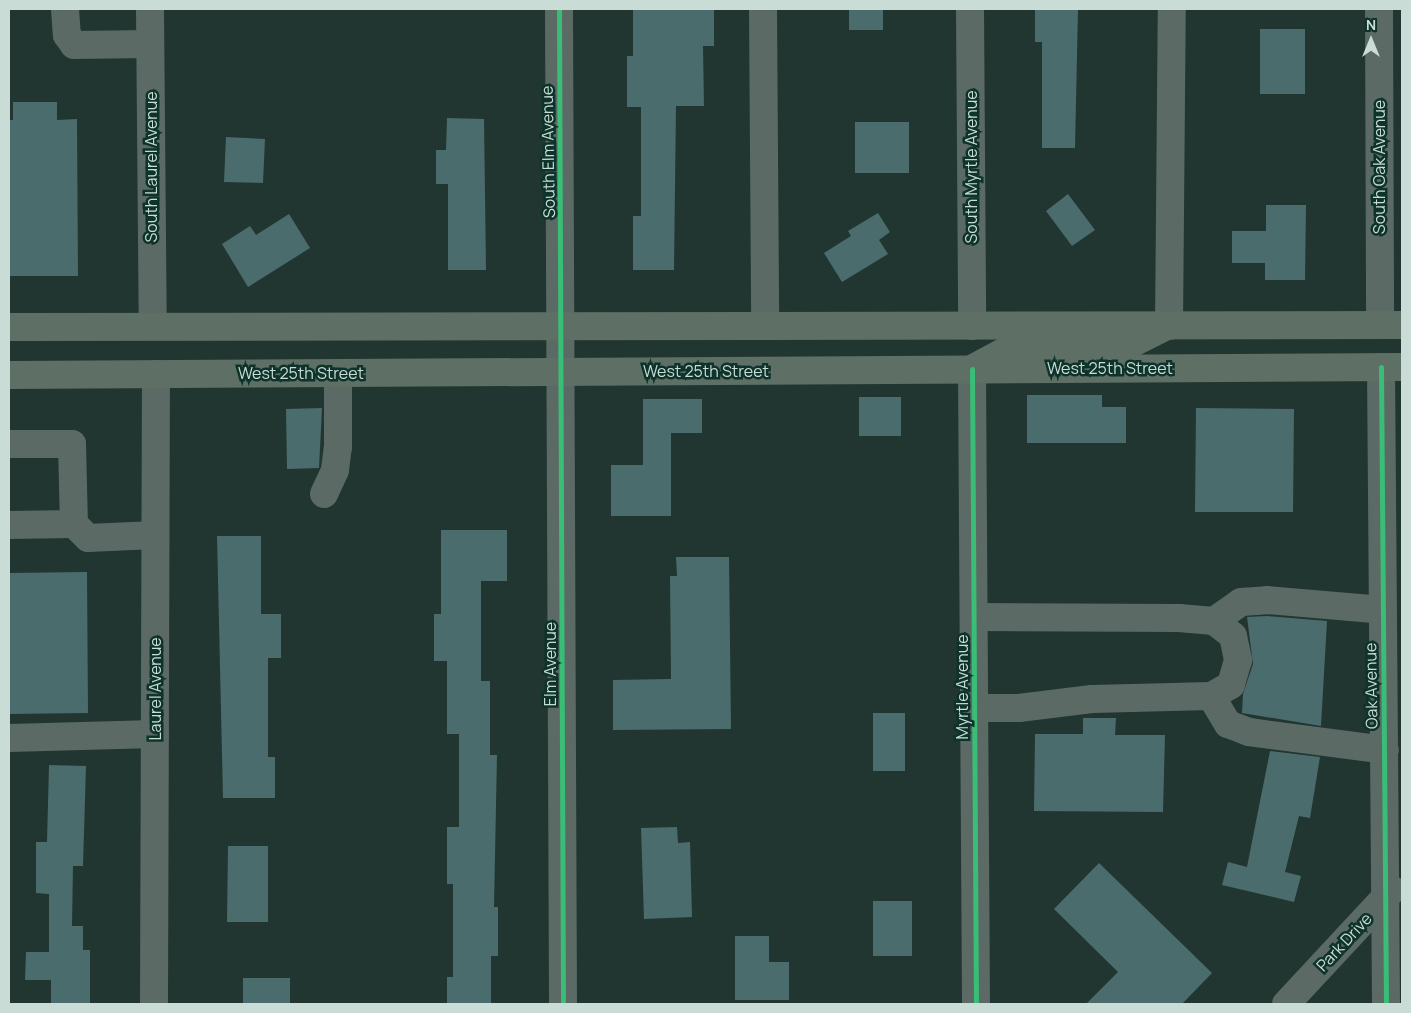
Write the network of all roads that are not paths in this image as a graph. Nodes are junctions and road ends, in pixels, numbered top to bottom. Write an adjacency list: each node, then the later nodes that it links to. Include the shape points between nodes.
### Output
1 (65, 9): 8 (street, via 66,35 74,45)
2 (150, 9): 8 (street, South Laurel Avenue)
3 (559, 9): 9 (street, South Elm Avenue)
4 (763, 9): 10 (street)
5 (970, 9): 14 (street, South Myrtle Avenue)
6 (1172, 9): 15 (street)
7 (1379, 9): 11 (street, South Oak Avenue)
8 (150, 44): 13 (street, South Laurel Avenue)
9 (562, 325): 10 (main road); 13 (main road); 18 (street, Elm Avenue)
10 (765, 325): 14 (main road)
11 (1391, 325): 15 (main road)
12 (9, 326): 13 (main road)
13 (153, 326)
14 (972, 326): 15 (main road)
15 (1169, 326): 17 (main road, via 1123,348 1009,349)
16 (1391, 367): 17 (main road, West 25th Street); 27 (street, Oak Avenue)
17 (972, 369): 18 (main road, West 25th Street); 29 (street, Myrtle Avenue)
18 (562, 372): 19 (main road, West 25th Street); 39 (street, Elm Avenue)
19 (338, 373): 20 (main road, West 25th Street); 23 (street, via 338,447 334,470)
20 (156, 374): 21 (main road, West 25th Street); 26 (street, Laurel Avenue)
21 (9, 375)
22 (9, 444): 24 (street, via 72,444)
23 (324, 494)
24 (74, 524): 25 (street); 26 (street, via 88,538)
25 (9, 525)
26 (155, 535): 34 (street, Laurel Avenue)
27 (1392, 553): 28 (street, Oak Avenue)
28 (1383, 610): 30 (street, via 1267,600 1241,602); 31 (street, Oak Avenue)
29 (974, 617): 30 (street); 33 (street, Myrtle Avenue)
30 (1214, 621): 32 (street, via 1233,636 1238,660 1231,685)
31 (1393, 653): 36 (street, Oak Avenue)
32 (1211, 696): 33 (street, via 1092,699 1019,708); 36 (street, via 1228,724 1249,732)
33 (974, 708): 40 (street, Myrtle Avenue)
34 (154, 734): 35 (street); 38 (street, Laurel Avenue)
35 (9, 738)
36 (1384, 750): 37 (street, Oak Avenue)
37 (1394, 888): 41 (street, Park Drive); 42 (street, Oak Avenue)
38 (154, 1004)
39 (563, 1004)
40 (976, 1004)
41 (1286, 1004)
42 (1386, 1004)

